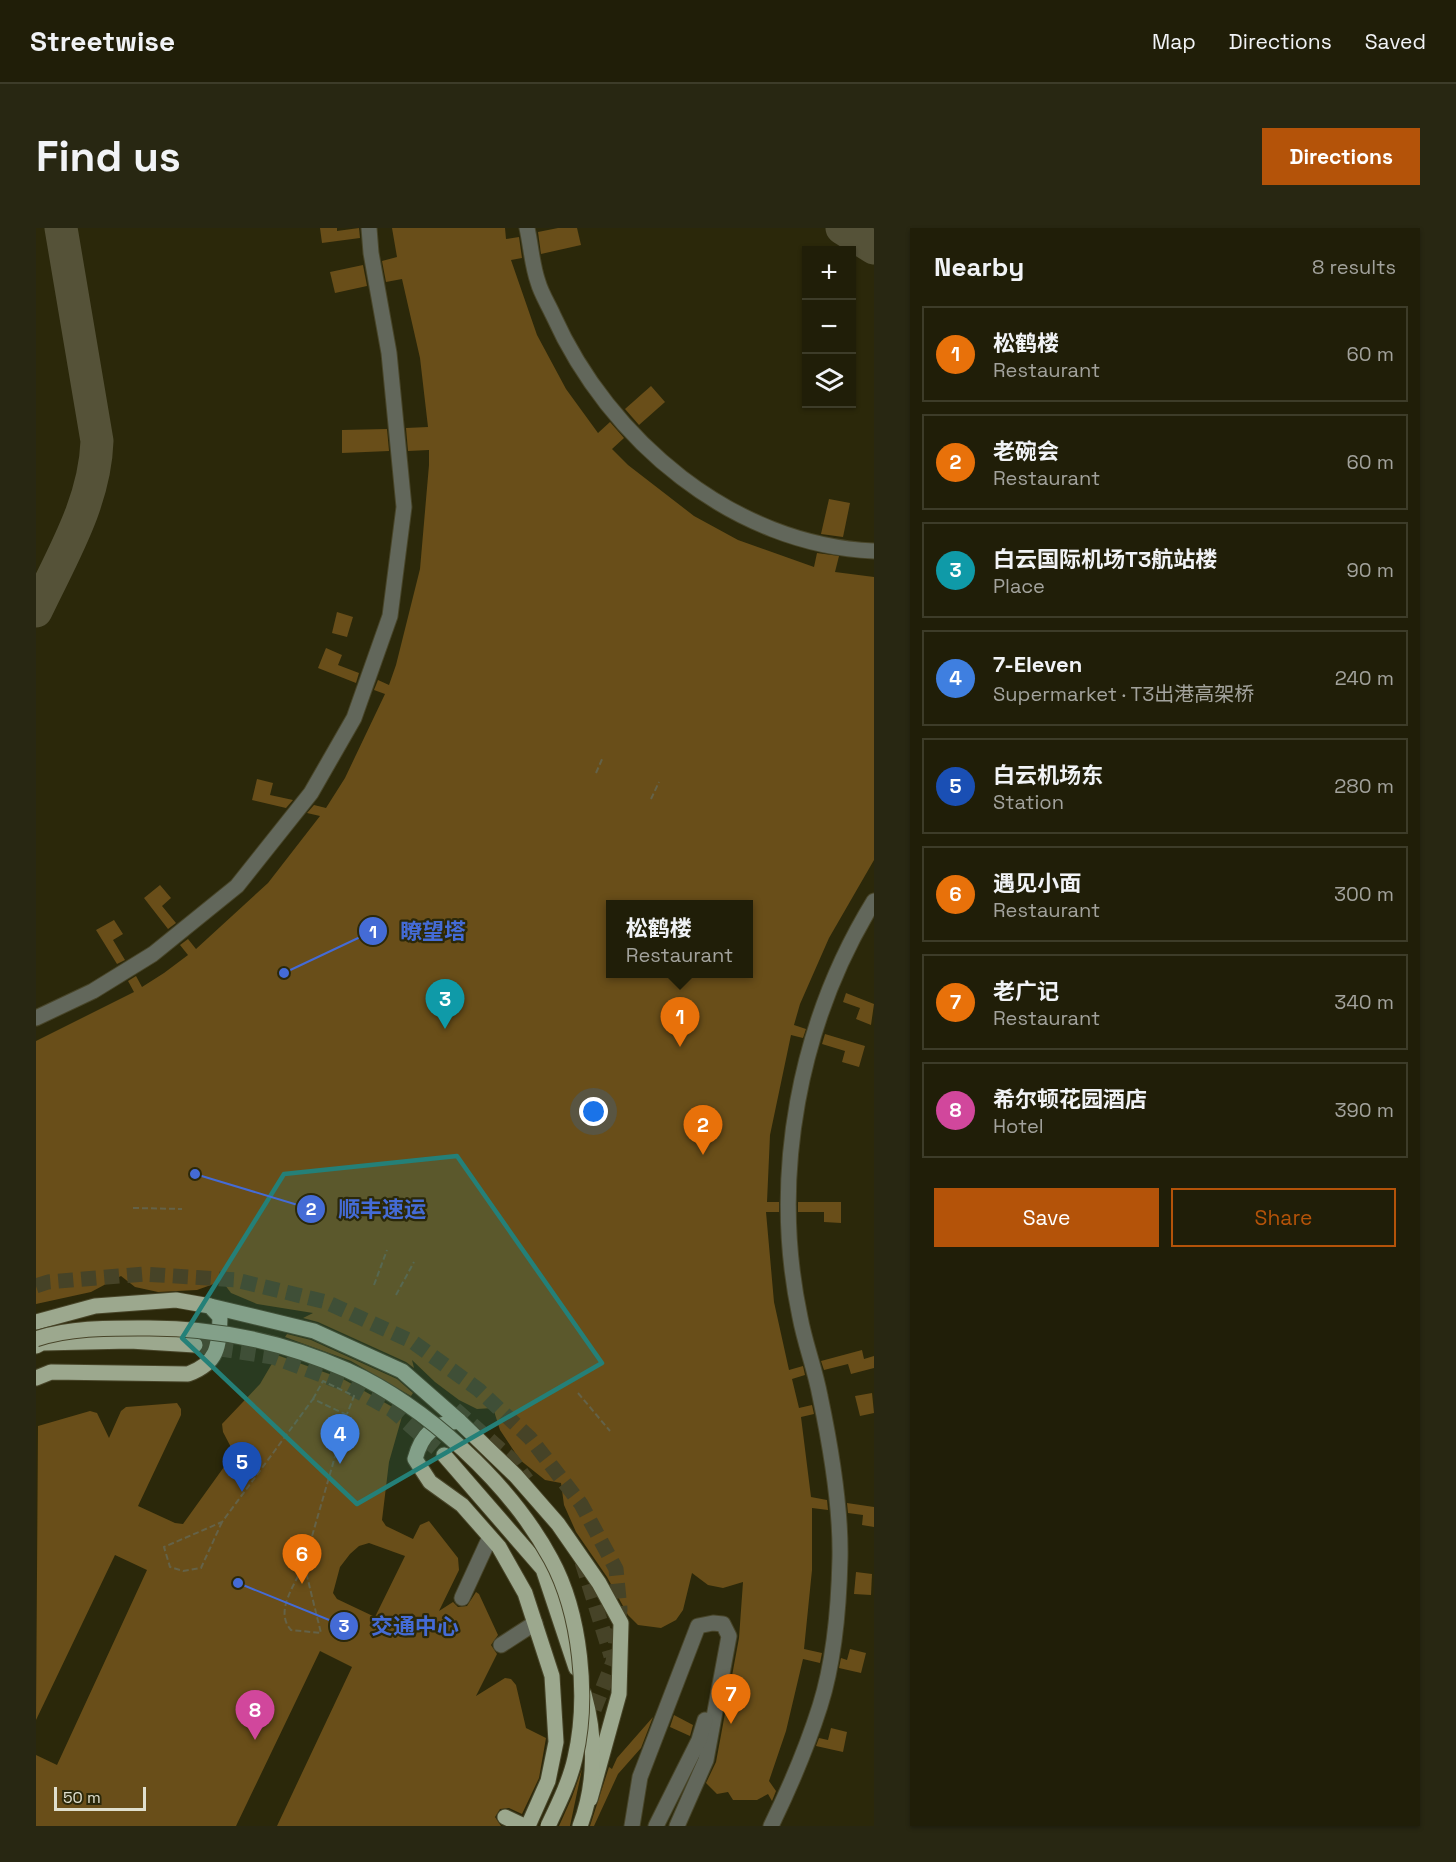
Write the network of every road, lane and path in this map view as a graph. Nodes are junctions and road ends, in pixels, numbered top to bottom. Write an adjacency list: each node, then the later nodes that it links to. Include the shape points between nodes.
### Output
1 (369, 228): 9 (lane, via 389,353 404,507 390,616 354,718 311,793 237,886 153,954 93,991)
2 (527, 228): 3 (lane, via 538,282 564,340 600,398 642,445 738,514 798,540)
3 (874, 551)
4 (603, 757): 5 (path)
5 (596, 772)
6 (659, 782): 7 (path)
7 (651, 799)
8 (874, 900): 43 (lane, via 834,977 807,1055 793,1128 788,1190 791,1262 834,1476 840,1557 835,1625 821,1703 804,1753)
9 (36, 1018)
10 (132, 1208): 11 (path)
11 (182, 1209)
12 (387, 1250): 14 (path)
13 (414, 1262): 15 (path)
14 (374, 1285)
15 (396, 1295)
16 (210, 1306): 17 (main road, via 176,1300 95,1306); 21 (main road, via 220,1317 219,1336 214,1357 206,1368 188,1374 51,1372); 25 (main road, via 314,1331 402,1371)
17 (36, 1322)
18 (36, 1339): 38 (main road, bridge, via 109,1328 183,1328 286,1347 348,1371 400,1401 450,1438 517,1506 552,1560 573,1617 582,1691 575,1759)
19 (195, 1345): 20 (main road, via 130,1341)
20 (36, 1346)
21 (36, 1378)
22 (578, 1393): 26 (path)
23 (313, 1399): 24 (path); 24 (path, via 323,1380 338,1387 354,1396); 28 (path)
24 (347, 1415): 30 (path)
25 (459, 1421): 29 (main road, via 439,1424 418,1445 415,1459 430,1482 462,1505); 35 (main road, via 558,1524 621,1623 619,1694)
26 (610, 1431)
27 (444, 1455): 35 (main road, via 543,1569 593,1725)
28 (222, 1522): 28 (path, via 201,1568 183,1572 171,1567 164,1547)
29 (490, 1537): 31 (lane); 32 (main road, via 525,1593)
30 (304, 1564): 30 (path, via 310,1587 321,1634 291,1630 284,1622 283,1612)
31 (462, 1598)
32 (535, 1623): 33 (lane); 37 (main road, via 552,1676 556,1742 548,1781)
33 (501, 1645)
34 (726, 1653): 40 (lane, via 729,1636 723,1624 698,1626 640,1777); 41 (lane, via 699,1740); 42 (lane, via 706,1760)
35 (590, 1799): 39 (main road)
36 (506, 1817): 37 (main road)
37 (526, 1826)
38 (548, 1826)
39 (580, 1826)
40 (632, 1826)
41 (656, 1826)
42 (677, 1826)
43 (771, 1826)

